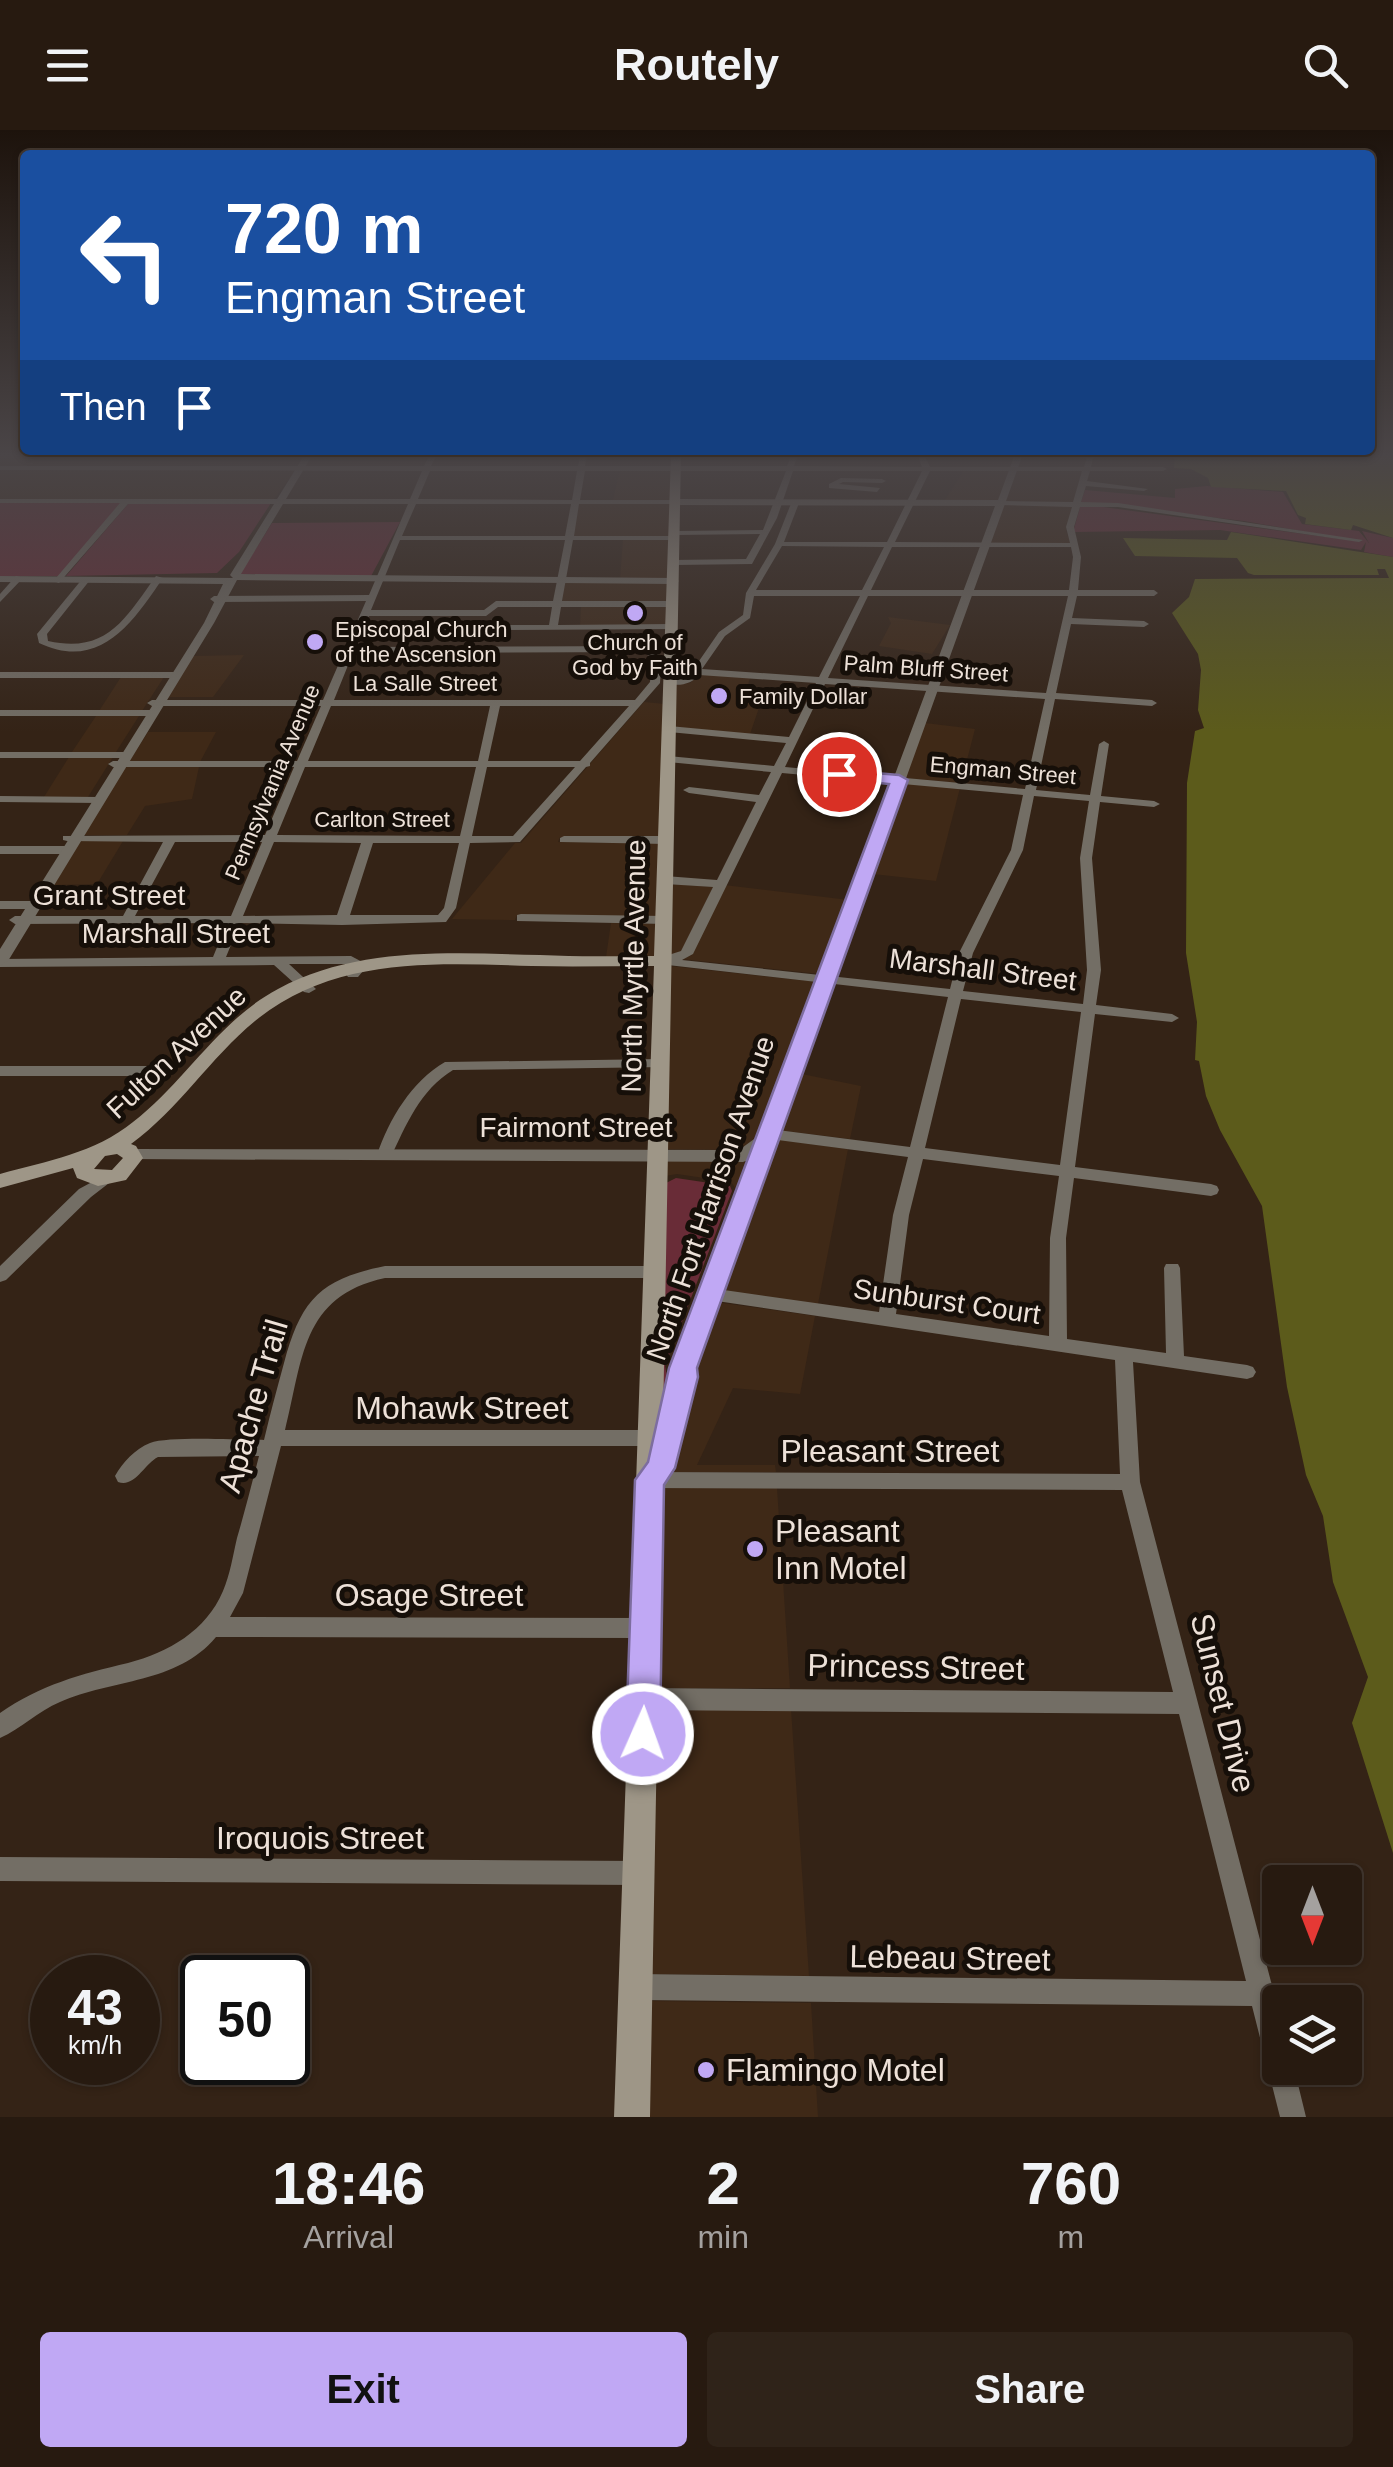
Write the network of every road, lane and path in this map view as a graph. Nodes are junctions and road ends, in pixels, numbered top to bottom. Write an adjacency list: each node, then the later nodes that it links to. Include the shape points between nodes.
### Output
1 (87, 547): 15 (street)
2 (246, 547): 16 (street)
3 (393, 547): 18 (street, Pennsylvania Avenue)
4 (568, 547): 19 (street)
5 (675, 547): 11 (main road, North Myrtle Avenue)
6 (758, 547): 11 (street, via 749,562)
7 (778, 547): 21 (street)
8 (885, 547): 22 (street)
9 (985, 547): 23 (street, North Fort Harrison Avenue)
10 (1075, 547): 24 (street)
11 (674, 562): 20 (main road, North Myrtle Avenue)
12 (0, 578): 13 (street)
13 (18, 578): 15 (street); 27 (street)
14 (158, 578): 15 (street); 16 (street); 17 (street); 17 (street, via 112,639 79,647 44,643 42,634)
15 (60, 579): 17 (street)
16 (224, 579): 18 (street); 28 (street)
17 (86, 580)
18 (379, 580): 19 (street); 26 (street, Pennsylvania Avenue)
19 (562, 580): 20 (street); 29 (street)
20 (674, 581): 30 (main road, North Myrtle Avenue)
21 (750, 593): 22 (street); 40 (street, via 747,616 722,634)
22 (863, 593): 23 (street); 43 (street)
23 (968, 593): 24 (street); 45 (street, North Fort Harrison Avenue)
24 (1073, 593): 25 (street); 32 (street)
25 (1154, 593)
26 (371, 598): 28 (street); 31 (street, Pennsylvania Avenue)
27 (0, 599)
28 (217, 599): 42 (street)
29 (558, 604): 30 (street); 31 (street, via 496,604 486,613); 35 (street)
30 (674, 604): 36 (main road, North Myrtle Avenue)
31 (365, 613): 34 (street, Pennsylvania Avenue)
32 (1066, 621): 33 (street); 46 (street)
33 (1144, 624)
34 (359, 628): 35 (street); 39 (street, Pennsylvania Avenue)
35 (553, 628): 36 (street)
36 (673, 628): 38 (main road, North Myrtle Avenue)
37 (646, 649): 38 (street); 39 (street); 49 (street, via 657,658 655,683)
38 (672, 649): 44 (main road, North Myrtle Avenue)
39 (350, 650): 47 (street, Pennsylvania Avenue)
40 (698, 672): 43 (street, Palm Bluff Street); 44 (street, via 687,682)
41 (0, 675): 42 (street)
42 (173, 675): 51 (street)
43 (821, 681): 45 (street, Palm Bluff Street); 54 (street)
44 (671, 682): 53 (main road, North Myrtle Avenue)
45 (933, 688): 46 (street, Palm Bluff Street); 63 (street, North Fort Harrison Avenue)
46 (1052, 696): 50 (street, Palm Bluff Street); 65 (street)
47 (326, 703): 48 (street, La Salle Street); 51 (street, La Salle Street); 59 (street, Pennsylvania Avenue)
48 (496, 703): 49 (street, La Salle Street); 61 (street)
49 (638, 704): 60 (street)
50 (1152, 704)
51 (152, 708): 52 (street, La Salle Street); 58 (street)
52 (0, 713)
53 (669, 729): 54 (street); 57 (main road, North Myrtle Avenue)
54 (792, 740): 62 (street)
55 (1104, 744): 66 (street)
56 (0, 754): 58 (street)
57 (668, 758): 62 (street, Engman Street); 76 (main road, North Myrtle Avenue)
58 (120, 760): 59 (street); 69 (street)
59 (301, 764): 61 (street); 72 (street, Pennsylvania Avenue)
60 (586, 764): 61 (street); 74 (street, Carlton Street, via 516,840)
61 (483, 765): 74 (street)
62 (778, 769): 63 (street, Engman Street); 67 (street)
63 (899, 780): 65 (street, Engman Street); 95 (street, North Fort Harrison Avenue)
64 (690, 790): 67 (street)
65 (1030, 792): 66 (street, Engman Street); 97 (street, via 1017,850 971,940)
66 (1095, 798): 70 (street, Engman Street); 98 (street, via 1086,858 1094,962)
67 (763, 799): 80 (street)
68 (0, 800): 69 (street)
69 (95, 800): 77 (street)
70 (1154, 804)
71 (170, 838): 72 (street, Carlton Street); 77 (street, Carlton Street); 84 (street)
72 (269, 839): 73 (street, Carlton Street); 85 (street, Pennsylvania Avenue)
73 (368, 839): 74 (street, Carlton Street); 86 (street)
74 (466, 840): 86 (street, Grant Street, via 442,919)
75 (564, 840): 76 (street)
76 (666, 840): 79 (main road, North Myrtle Avenue)
77 (68, 844): 78 (street, Carlton Street); 82 (street)
78 (0, 850)
79 (665, 880): 80 (street); 87 (main road, North Myrtle Avenue)
80 (719, 884): 91 (street, via 686,954)
81 (0, 905): 82 (street, Grant Street)
82 (25, 913): 84 (street, Grant Street); 88 (street); 92 (street)
83 (521, 918): 87 (street)
84 (127, 920): 85 (street, Grant Street)
85 (235, 920): 86 (street, Grant Street); 89 (street, Pennsylvania Avenue)
86 (342, 920)
87 (665, 920): 91 (main road, North Myrtle Avenue)
88 (0, 945)
89 (218, 960): 92 (street, Marshall Street); 93 (street, Marshall Street)
90 (548, 961): 91 (main road, Marshall Street); 94 (main road, Marshall Street); 94 (main road, Marshall Street, via 398,960)
91 (664, 961): 95 (street, Marshall Street); 100 (main road, North Myrtle Avenue)
92 (0, 962)
93 (279, 962): 94 (street, Marshall Street); 96 (street)
94 (351, 967): 96 (main road, Fulton Avenue)
95 (825, 979): 97 (street, Marshall Street); 103 (street, North Fort Harrison Avenue)
96 (306, 986): 107 (main road, Fulton Avenue, via 251,1028); 108 (main road, Fulton Avenue, via 249,1016 136,1134)
97 (956, 994): 98 (street, Marshall Street); 104 (street)
98 (1088, 1009): 99 (street, Marshall Street); 109 (street)
99 (1172, 1018)
100 (661, 1064): 105 (street, via 450,1065 393,1129); 106 (main road, North Myrtle Avenue)
101 (0, 1071): 102 (street)
102 (166, 1072)
103 (770, 1134): 104 (street); 106 (street, Fairmont Street, via 742,1156); 116 (street, North Fort Harrison Avenue)
104 (916, 1152): 109 (street); 117 (street, via 900,1215)
105 (385, 1154): 106 (street, Fairmont Street); 107 (street, Fairmont Street)
106 (658, 1154): 114 (main road, North Myrtle Avenue)
107 (131, 1159): 108 (main road); 108 (main road, via 119,1147)
108 (94, 1166): 110 (main road); 111 (main road); 115 (street, Fulton Avenue)
109 (1066, 1171): 112 (street); 118 (street)
110 (0, 1181)
111 (0, 1190)
112 (1210, 1190)
113 (1172, 1268): 120 (street)
114 (656, 1272): 122 (main road, North Myrtle Avenue); 123 (street, Apache Trail, via 385,1272 347,1282 314,1307 302,1329)
115 (0, 1276)
116 (710, 1294): 117 (street, Sunburst Court); 125 (street, North Fort Harrison Avenue, via 683,1368 661,1468)
117 (888, 1320): 118 (street, Sunburst Court)
118 (1058, 1344): 119 (street, Sunburst Court)
119 (1124, 1354): 120 (street, Sunburst Court); 126 (street, Sunset Drive)
120 (1175, 1362): 121 (street, Sunburst Court)
121 (1247, 1372)
122 (650, 1438): 123 (street, Mohawk Street); 125 (main road, North Myrtle Avenue)
123 (272, 1443): 124 (street, Mohawk Street, via 156,1449); 127 (street, Apache Trail, via 233,1593)
124 (125, 1476)
125 (649, 1480): 126 (street, Pleasant Street); 128 (main road, North Fort Harrison Avenue)
126 (1130, 1482): 130 (street, Sunset Drive)
127 (212, 1627): 128 (street, Osage Street); 131 (street, Apache Trail, via 167,1662 45,1697)
128 (646, 1628): 129 (main road, North Fort Harrison Avenue)
129 (644, 1699): 130 (street, Princess Street); 133 (main road, North Fort Harrison Avenue)
130 (1187, 1702): 135 (street, Sunset Drive)
131 (0, 1727)
132 (0, 1868): 133 (street, Iroquois Street)
133 (640, 1873): 134 (main road, North Fort Harrison Avenue)
134 (637, 1987): 135 (street, Lebeau Street); 137 (main road, North Fort Harrison Avenue)
135 (1262, 1994)
136 (1285, 2085): 138 (street, Sunset Drive)
137 (632, 2117)
138 (1293, 2117)

